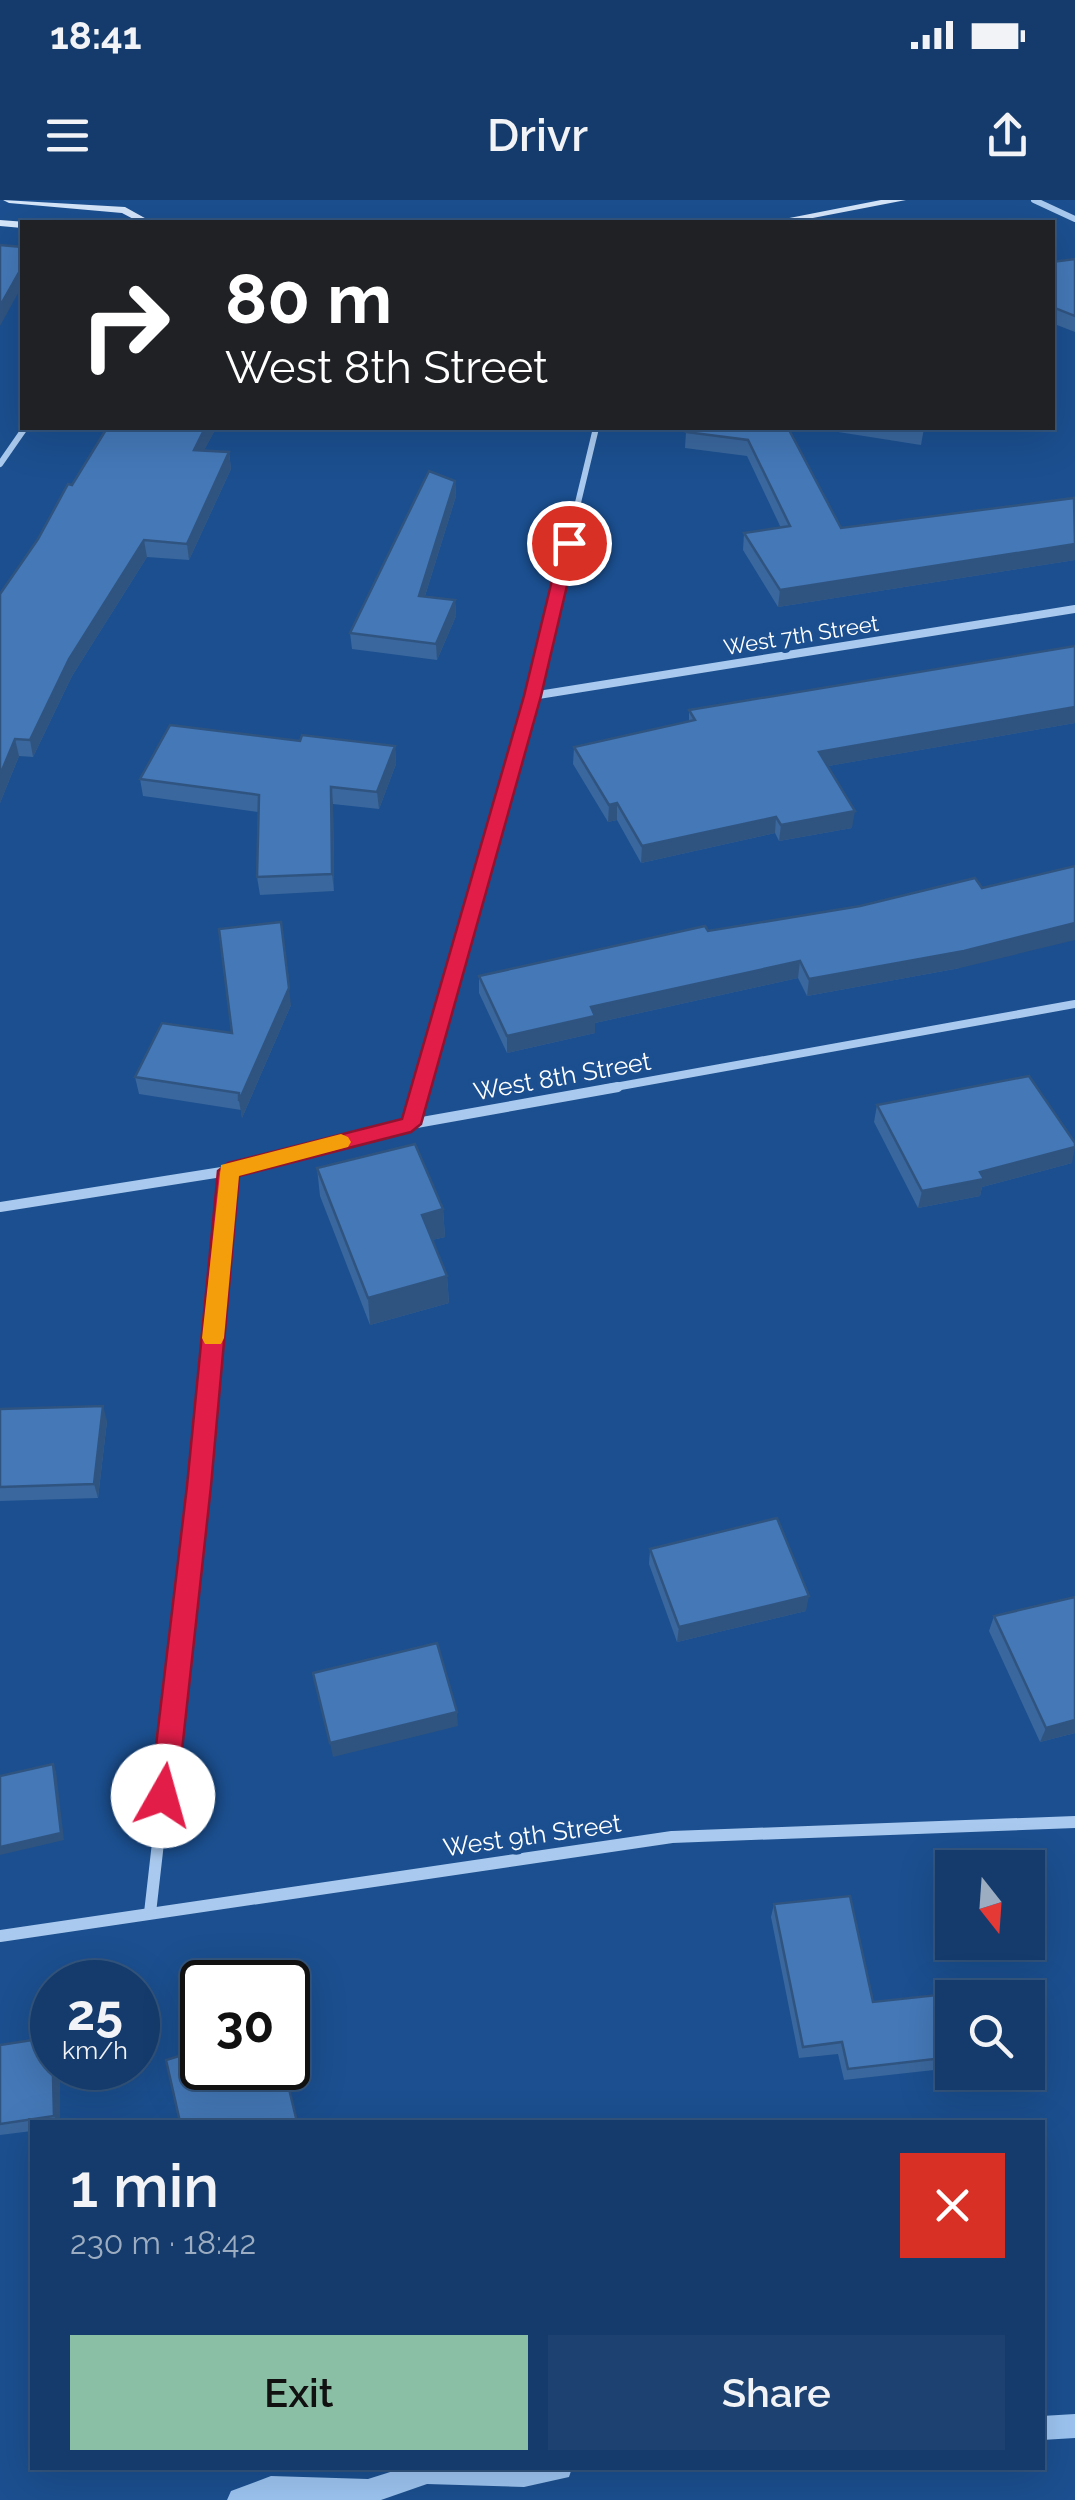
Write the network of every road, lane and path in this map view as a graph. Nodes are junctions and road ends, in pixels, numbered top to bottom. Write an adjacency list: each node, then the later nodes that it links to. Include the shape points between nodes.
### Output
1 (9, 200): 5 (main road, via 125,210)
2 (900, 200): 6 (main road)
3 (1034, 200): 4 (street)
4 (1075, 219)
5 (142, 220)
6 (785, 220)
7 (23, 430): 9 (street)
8 (596, 430): 11 (street)
9 (0, 464)
10 (1075, 609): 11 (street, West 7th Street)
11 (532, 696): 13 (street)
12 (1075, 1004): 13 (street, West 8th Street)
13 (411, 1124): 14 (street, West 8th Street)
14 (228, 1171): 15 (street, West 8th Street); 17 (street)
15 (0, 1207)
16 (1075, 1822): 17 (street, West 9th Street, via 672,1837)
17 (150, 1913): 18 (street, West 9th Street)
18 (0, 1936)

